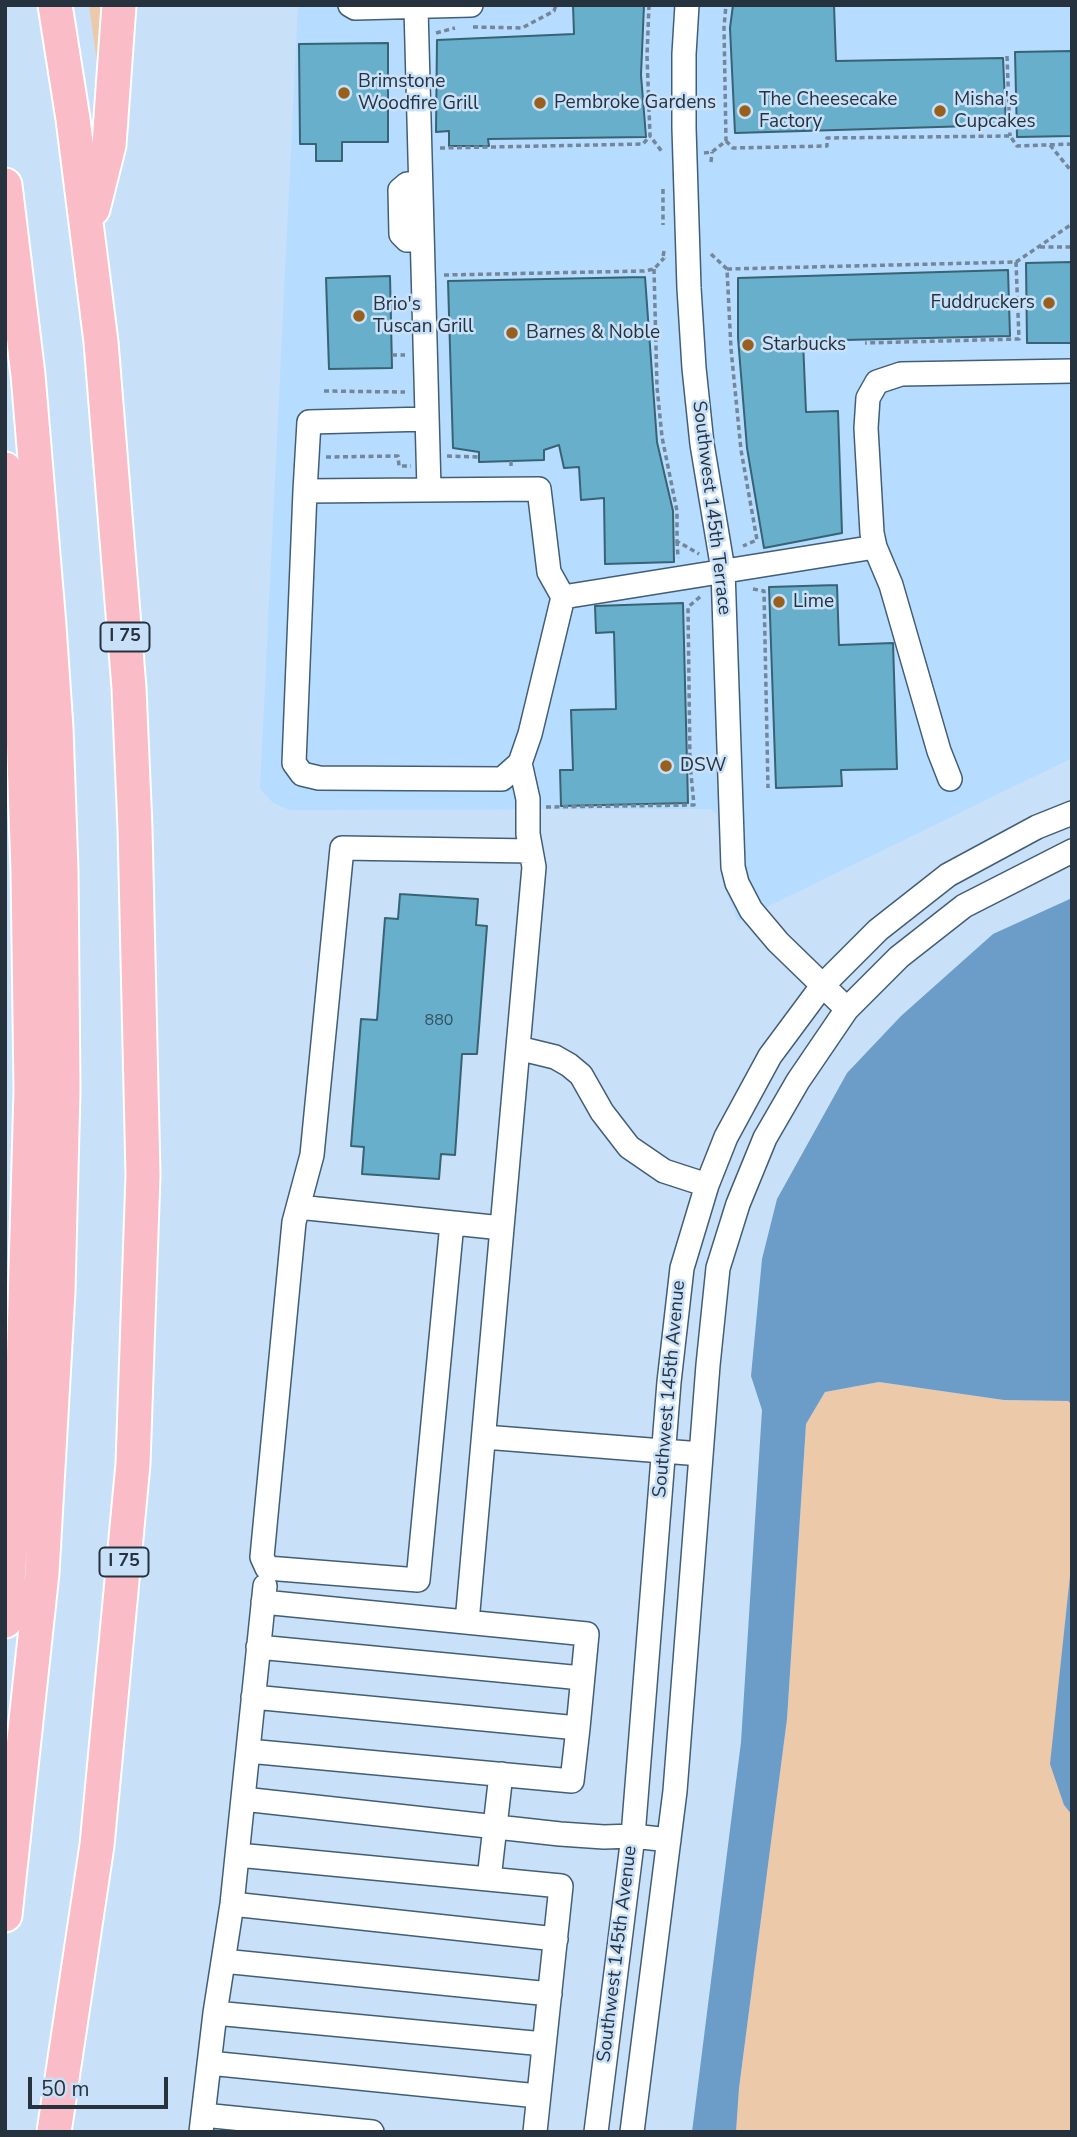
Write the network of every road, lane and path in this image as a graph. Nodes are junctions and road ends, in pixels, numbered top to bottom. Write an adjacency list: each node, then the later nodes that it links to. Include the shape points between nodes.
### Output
1 (55, 5): 27 (highway, I 75)
2 (119, 5): 27 (highway, via 108,145)
3 (350, 5): 9 (street)
4 (471, 5): 9 (street)
5 (556, 5): 10 (path, via 554,11 522,28 462,27)
6 (649, 5): 12 (path)
7 (687, 5): 51 (street, Southwest 145th Terrace, via 684,128 694,368)
8 (726, 5): 14 (path)
9 (416, 8): 42 (street)
10 (435, 34)
11 (1007, 56): 13 (path)
12 (650, 136): 17 (path, via 643,144); 21 (path, via 665,155)
13 (1010, 136): 14 (path, via 827,138 827,146 733,148); 16 (path, via 1017,146)
14 (726, 141): 18 (path)
15 (1072, 144): 16 (path)
16 (1050, 145): 22 (path)
17 (436, 149)
18 (712, 152): 19 (path); 20 (path)
19 (702, 153)
20 (711, 162)
21 (662, 163)
22 (1072, 172)
23 (5, 185): 89 (highway, via 37,463 53,677 63,1090 47,1508)
24 (663, 189): 26 (path)
25 (1072, 223): 28 (path)
26 (663, 225)
27 (88, 229): 98 (highway, I 75, via 129,688 143,1175 133,1464 97,1845)
28 (1038, 247): 29 (path); 32 (path)
29 (1072, 247)
30 (711, 254): 34 (path)
31 (664, 258): 33 (path)
32 (1016, 261): 34 (path); 36 (path, via 1019,339)
33 (654, 269): 35 (path); 50 (path, via 662,437 677,511 677,541)
34 (727, 269): 49 (path, via 741,450 757,540)
35 (434, 275)
36 (865, 343)
37 (392, 355): 38 (path)
38 (410, 355)
39 (1072, 371): 48 (street, via 901,374 877,382 868,398 866,428 869,520)
40 (411, 384): 41 (path, via 407,391)
41 (324, 391)
42 (427, 419): 43 (street, via 309,422); 46 (street)
43 (307, 458): 44 (path, via 398,456 399,466); 47 (street)
44 (411, 466)
45 (5, 469): 74 (highway, via 23,729 31,1038 27,1292)
46 (429, 489): 47 (street); 54 (street, via 538,489 549,572)
47 (305, 491): 55 (street, via 294,763 302,774 319,778 502,779)
48 (875, 547): 51 (street); 56 (street, via 891,585)
49 (738, 549)
50 (699, 554)
51 (723, 570): 54 (street); 62 (street, Southwest 145th Terrace, via 733,867 751,910)
52 (744, 587): 57 (path, via 764,591)
53 (705, 593): 58 (path, via 688,607 694,805)
54 (562, 597): 55 (street)
55 (520, 763): 61 (street)
56 (950, 779)
57 (768, 788)
58 (544, 807)
59 (1072, 813): 62 (street, Southwest 145th Avenue, via 948,875 877,930)
60 (1072, 850): 63 (street, Southwest 145th Avenue, via 964,906 899,957)
61 (531, 851): 64 (street, via 534,867); 66 (street, via 342,849 312,1155)
62 (822, 986): 63 (street, Southwest 145th Terrace); 65 (street, Southwest 145th Avenue, via 770,1056 726,1138)
63 (847, 1009): 71 (street, Southwest 145th Avenue, via 765,1138 738,1204 719,1268)
64 (518, 1048): 65 (street, via 569,1065 581,1075 629,1147 664,1171); 68 (street)
65 (707, 1185): 70 (street, Southwest 145th Avenue, via 682,1268)
66 (298, 1207): 67 (street); 72 (street, via 262,1557)
67 (452, 1223): 68 (street); 72 (street, via 418,1580)
68 (502, 1228): 69 (street)
69 (484, 1437): 70 (street); 75 (street)
70 (664, 1451): 71 (street); 84 (street, Southwest 145th Avenue)
71 (701, 1454): 85 (street, Southwest 145th Avenue)
72 (267, 1568): 73 (street)
73 (263, 1602): 75 (street); 76 (street)
74 (5, 1621)
75 (467, 1622): 77 (street, via 587,1634)
76 (258, 1647): 77 (street); 78 (street)
77 (582, 1678): 79 (street)
78 (253, 1697): 79 (street); 80 (street)
79 (578, 1728): 81 (street, via 572,1781)
80 (248, 1751): 81 (street); 82 (street)
81 (501, 1774): 83 (street)
82 (243, 1799): 83 (street); 86 (street)
83 (495, 1827): 84 (street, via 604,1838); 87 (street)
84 (633, 1836): 85 (street); 101 (street, Southwest 145th Avenue)
85 (669, 1840): 102 (street, Southwest 145th Avenue)
86 (238, 1855): 87 (street); 88 (street)
87 (489, 1879): 90 (street, via 561,1886)
88 (232, 1904): 90 (street); 91 (street)
89 (5, 1915)
90 (556, 1939): 92 (street)
91 (223, 1961): 92 (street); 93 (street)
92 (550, 1994): 94 (street)
93 (215, 2012): 94 (street); 95 (street)
94 (544, 2044): 96 (street)
95 (209, 2063): 96 (street); 97 (street)
96 (538, 2096): 100 (street)
97 (202, 2123): 99 (street)
98 (54, 2132)
99 (372, 2132)
100 (535, 2132)
101 (596, 2132)
102 (632, 2132)

